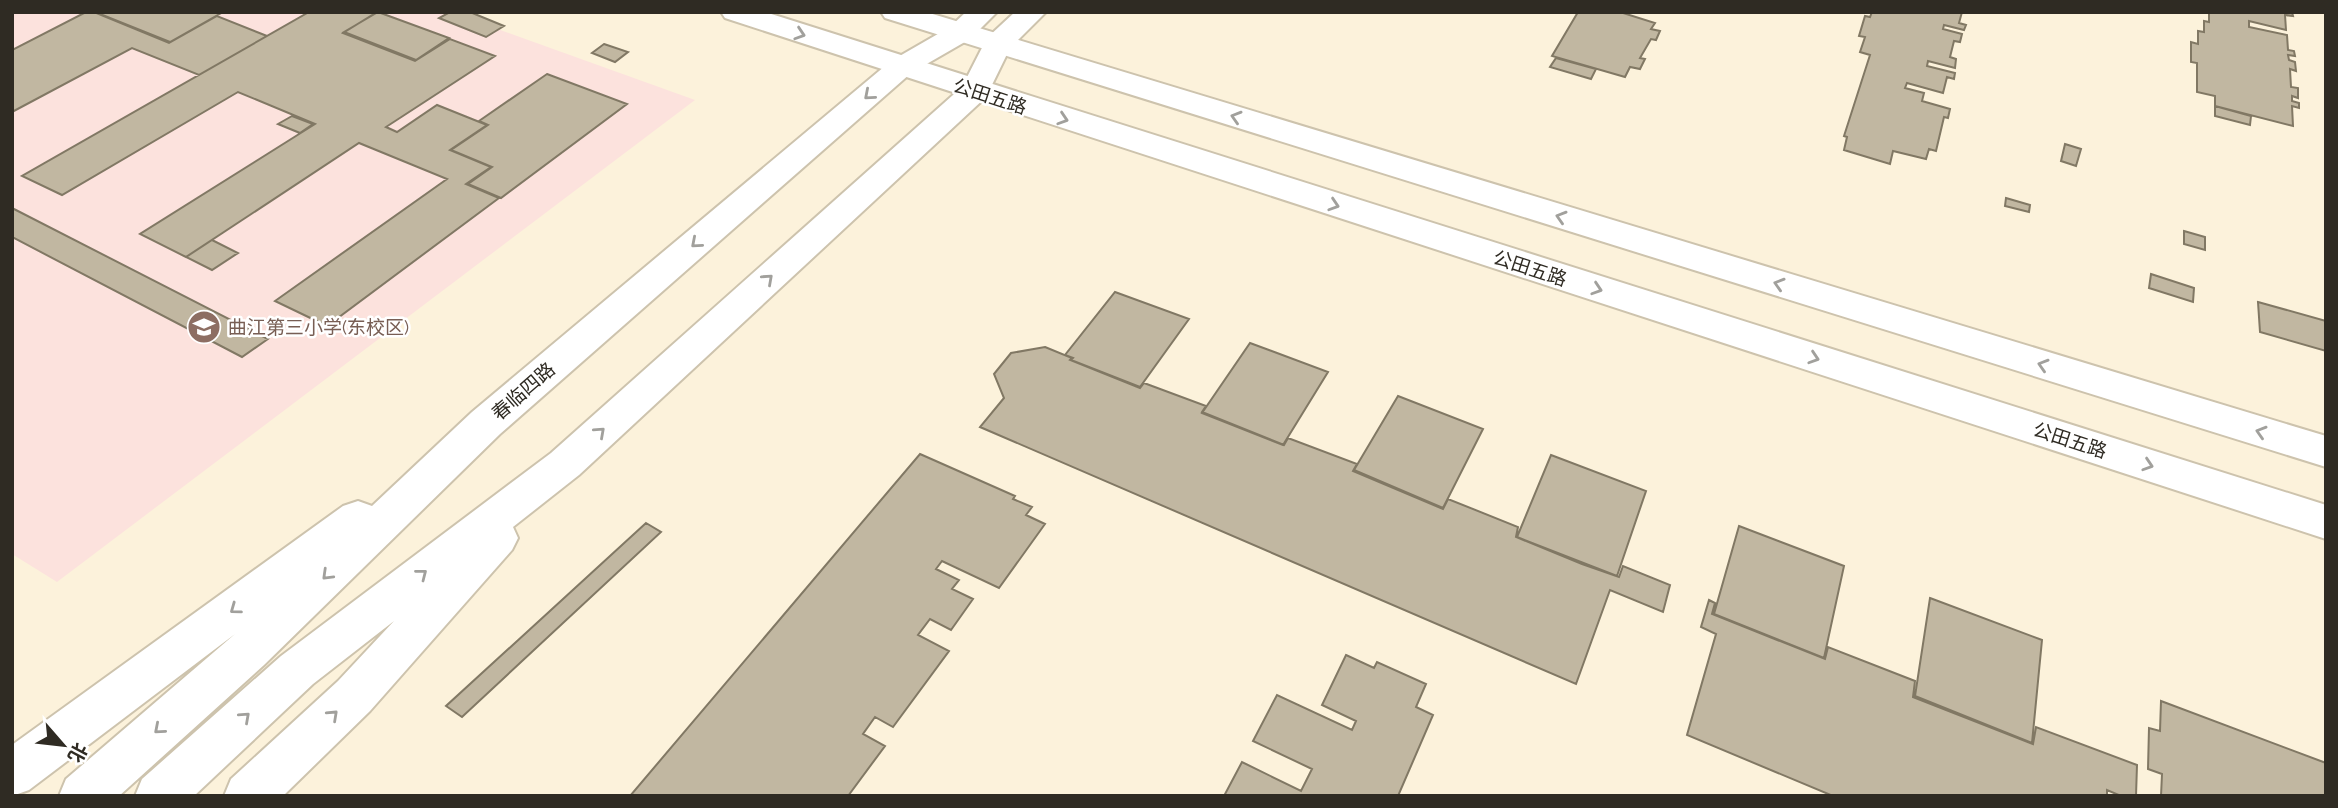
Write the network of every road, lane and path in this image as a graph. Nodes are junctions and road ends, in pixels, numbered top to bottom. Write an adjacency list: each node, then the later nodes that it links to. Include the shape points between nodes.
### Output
1 (735, 12): 5 (main road, 公田五路, one-way to 5)
2 (895, 12): 4 (main road)
3 (1032, 12): 4 (main road, 春临四路)
4 (980, 30): 5 (main road, 春临四路); 6 (main road, 春临四路); 8 (main road, one-way to 4)
5 (901, 68): 6 (main road, 公田五路); 7 (main road, 春临四路, one-way to 7)
6 (975, 91): 9 (main road, 春临四路, one-way to 6); 10 (main road, 公田五路, one-way to 10)
7 (486, 423): 11 (main road, one-way to 11); 12 (main road, 春临四路, one-way to 12, via 248,651)
8 (2326, 452)
9 (565, 464): 13 (main road, 春临四路, one-way to 9, via 297,670); 14 (main road, one-way to 9, via 354,696)
10 (2326, 522)
11 (12, 774)
12 (83, 796)
13 (159, 796)
14 (248, 796)

